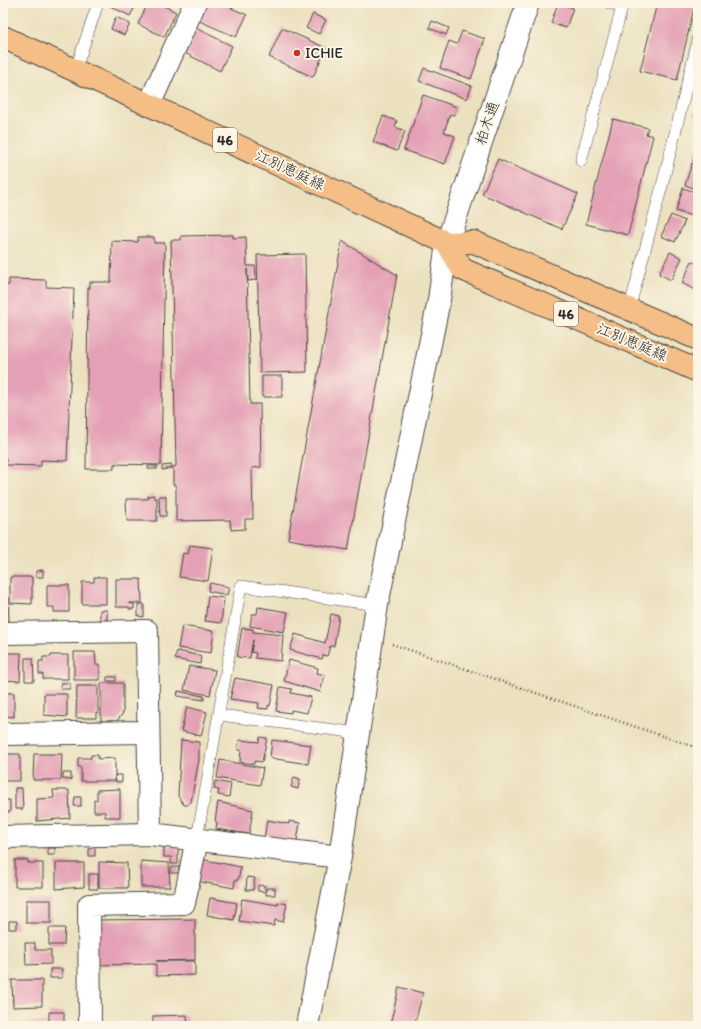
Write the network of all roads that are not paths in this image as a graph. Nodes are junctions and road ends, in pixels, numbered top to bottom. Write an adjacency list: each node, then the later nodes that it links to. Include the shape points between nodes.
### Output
1 (98, 3): 7 (lane)
2 (195, 3): 8 (street)
3 (609, 3): 9 (lane, via 622,7)
4 (525, 4): 10 (street, 柏木通)
5 (3, 37): 7 (main road, 江別恵庭線 / 46)
6 (698, 40): 11 (lane, via 664,182)
7 (75, 71): 8 (main road, 江別恵庭線 / 46)
8 (149, 105): 10 (main road, 江別恵庭線 / 46)
9 (581, 161)
10 (447, 243): 11 (main road, 江別恵庭線 / 46, via 474,242); 13 (main road, 江別恵庭線 / 46, via 462,269); 14 (street, 柏木通)
11 (629, 310): 12 (main road, 江別恵庭線 / 46)
12 (698, 339)
13 (698, 371)
14 (377, 605): 16 (lane, via 241,586); 19 (street, 柏木通)
15 (3, 634): 17 (street, via 147,631)
16 (220, 715): 19 (lane); 22 (lane)
17 (148, 732): 18 (street); 20 (street)
18 (3, 734)
19 (358, 734): 23 (street, 柏木通)
20 (150, 834): 21 (street); 22 (street)
21 (3, 837)
22 (197, 839): 23 (street); 24 (street, via 184,903 89,905)
23 (340, 858): 25 (street, 柏木通)
24 (90, 1026)
25 (306, 1026)

